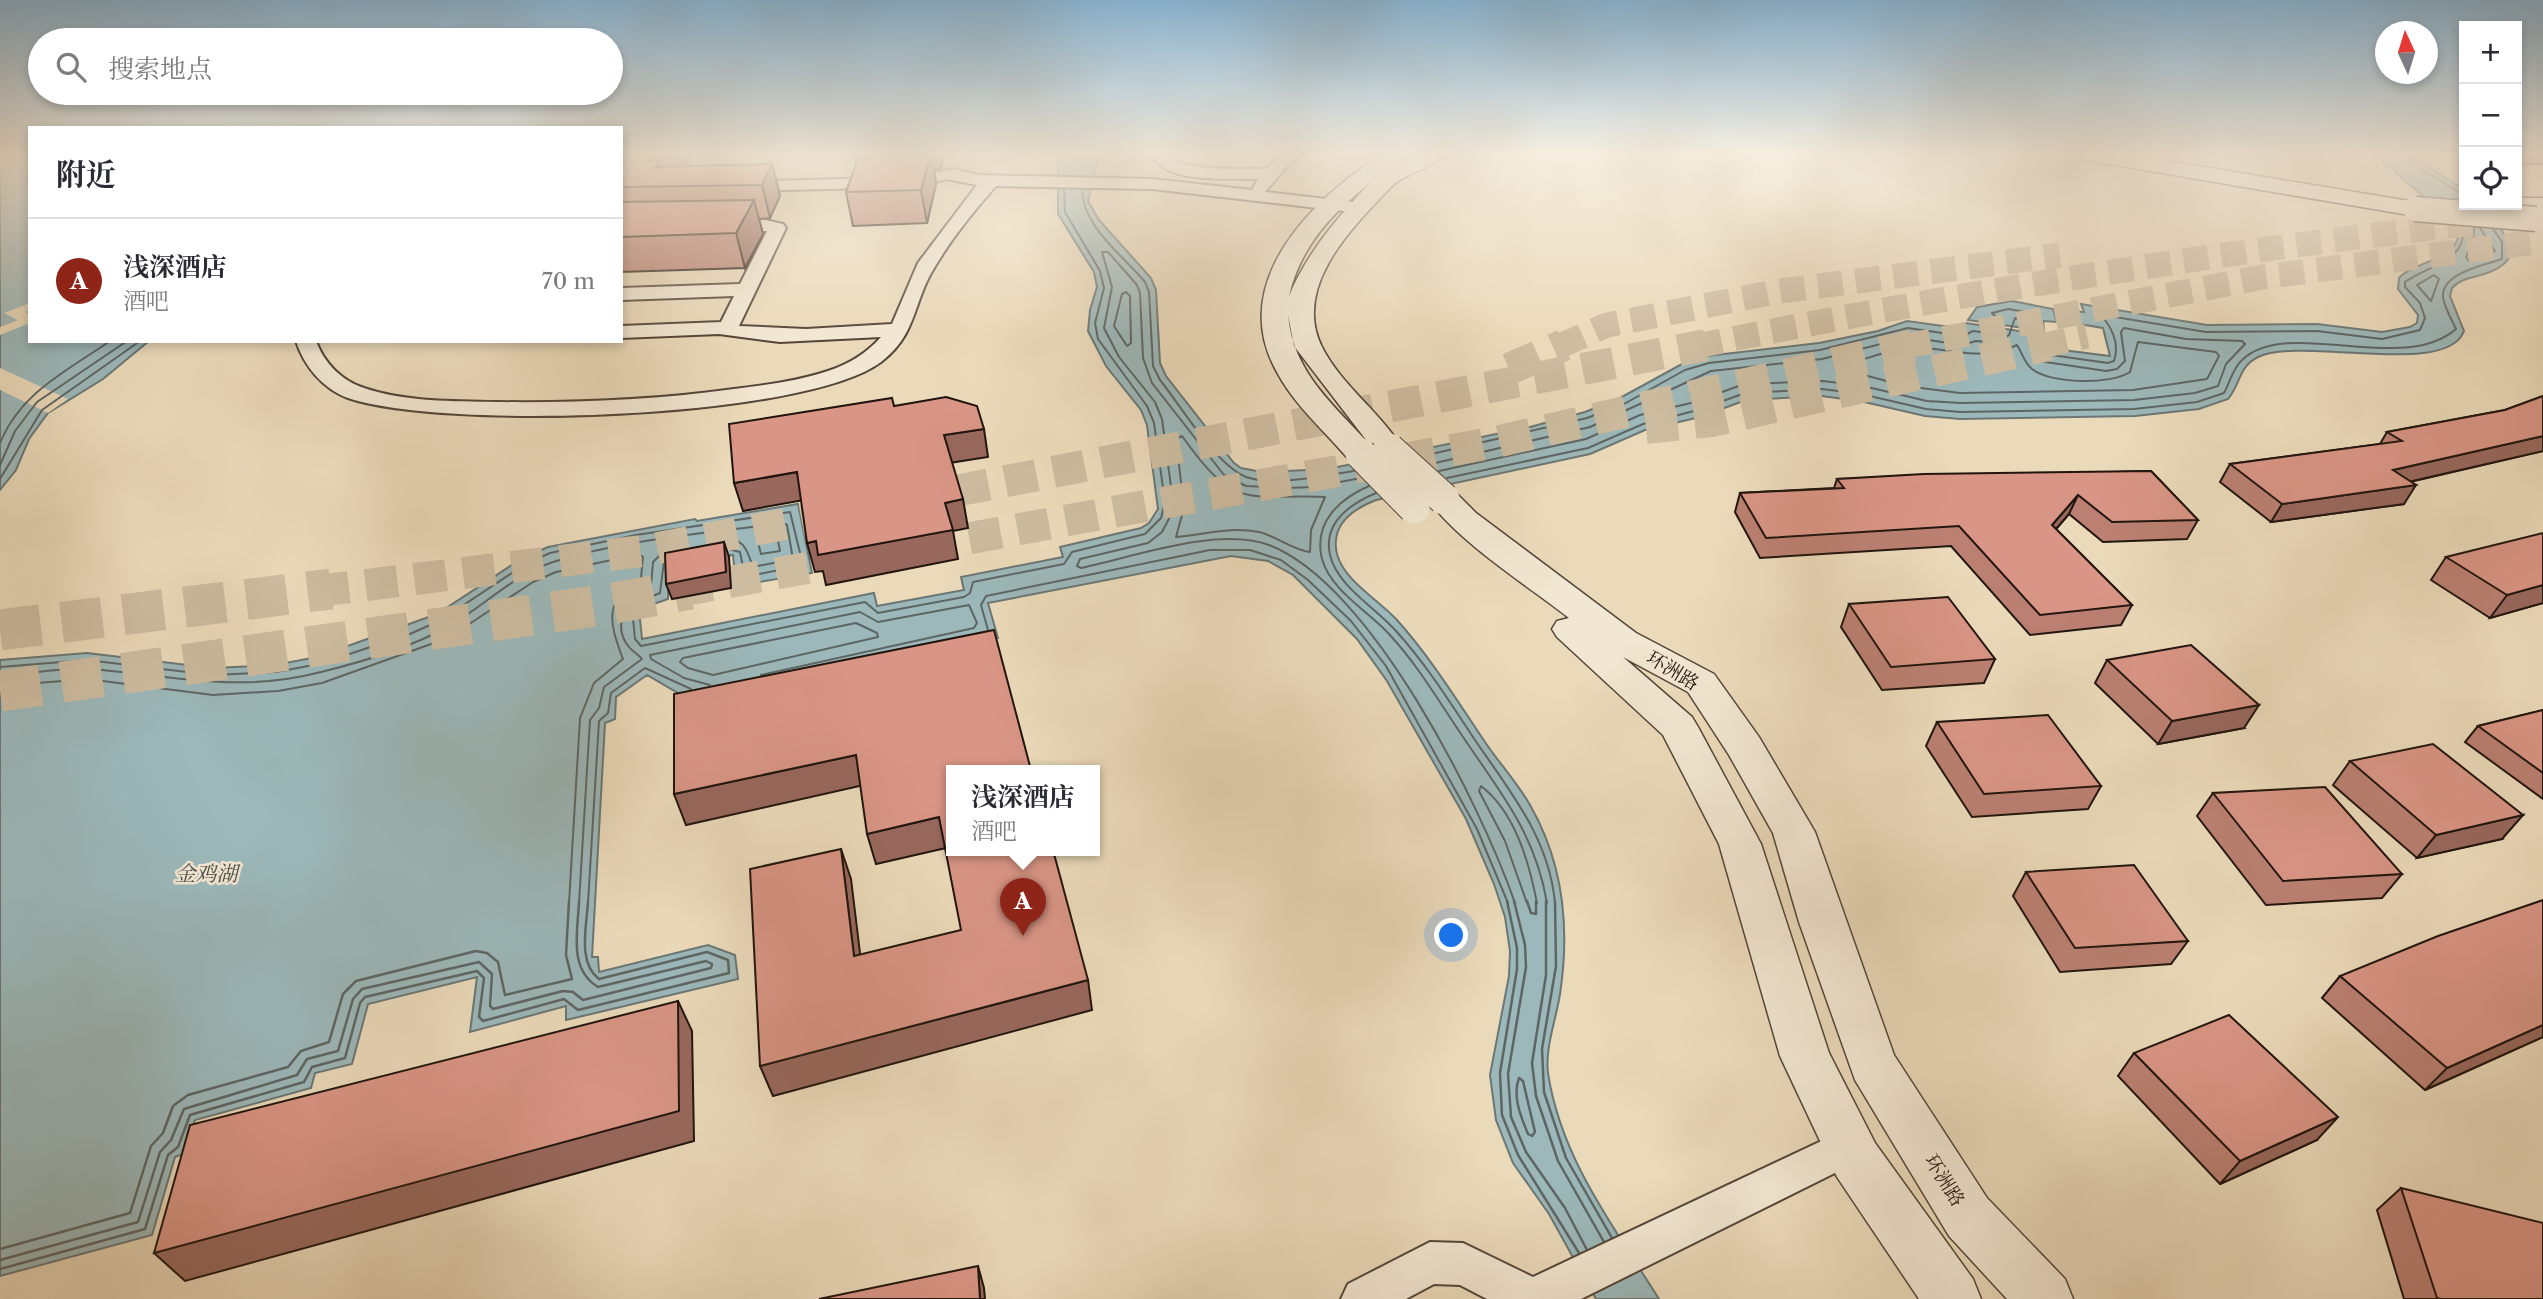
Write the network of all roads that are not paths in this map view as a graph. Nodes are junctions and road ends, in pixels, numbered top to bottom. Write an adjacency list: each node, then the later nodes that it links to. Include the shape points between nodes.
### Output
1 (964, 214): 7 (street, via 919,277 904,321)
2 (1322, 214): 11 (street, 环洲路, via 1285,268 1271,323 1291,373)
3 (1356, 214): 11 (street, 环洲路, via 1334,236 1299,305 1308,346)
4 (705, 225): 5 (street, via 777,228)
5 (747, 290): 6 (street); 8 (street)
6 (623, 294)
7 (896, 330): 8 (street); 10 (street, via 872,359 823,381 741,396 550,410 415,405 356,393 324,374)
8 (727, 331): 9 (street)
9 (623, 332)
10 (306, 343)
11 (1375, 451): 12 (street, 环洲路, bridge, via 1539,603)
12 (1610, 647): 13 (street, 环洲路, via 1678,727 1740,844 1805,1056); 17 (street, 环洲路, via 1701,683 1745,747 1794,832 1873,1065 1968,1217)
13 (1849, 1146): 14 (street); 16 (street, 环洲路)
14 (1539, 1295): 15 (street, via 1463,1264 1430,1263)
15 (1363, 1299)
16 (1953, 1299)
17 (2045, 1299)

